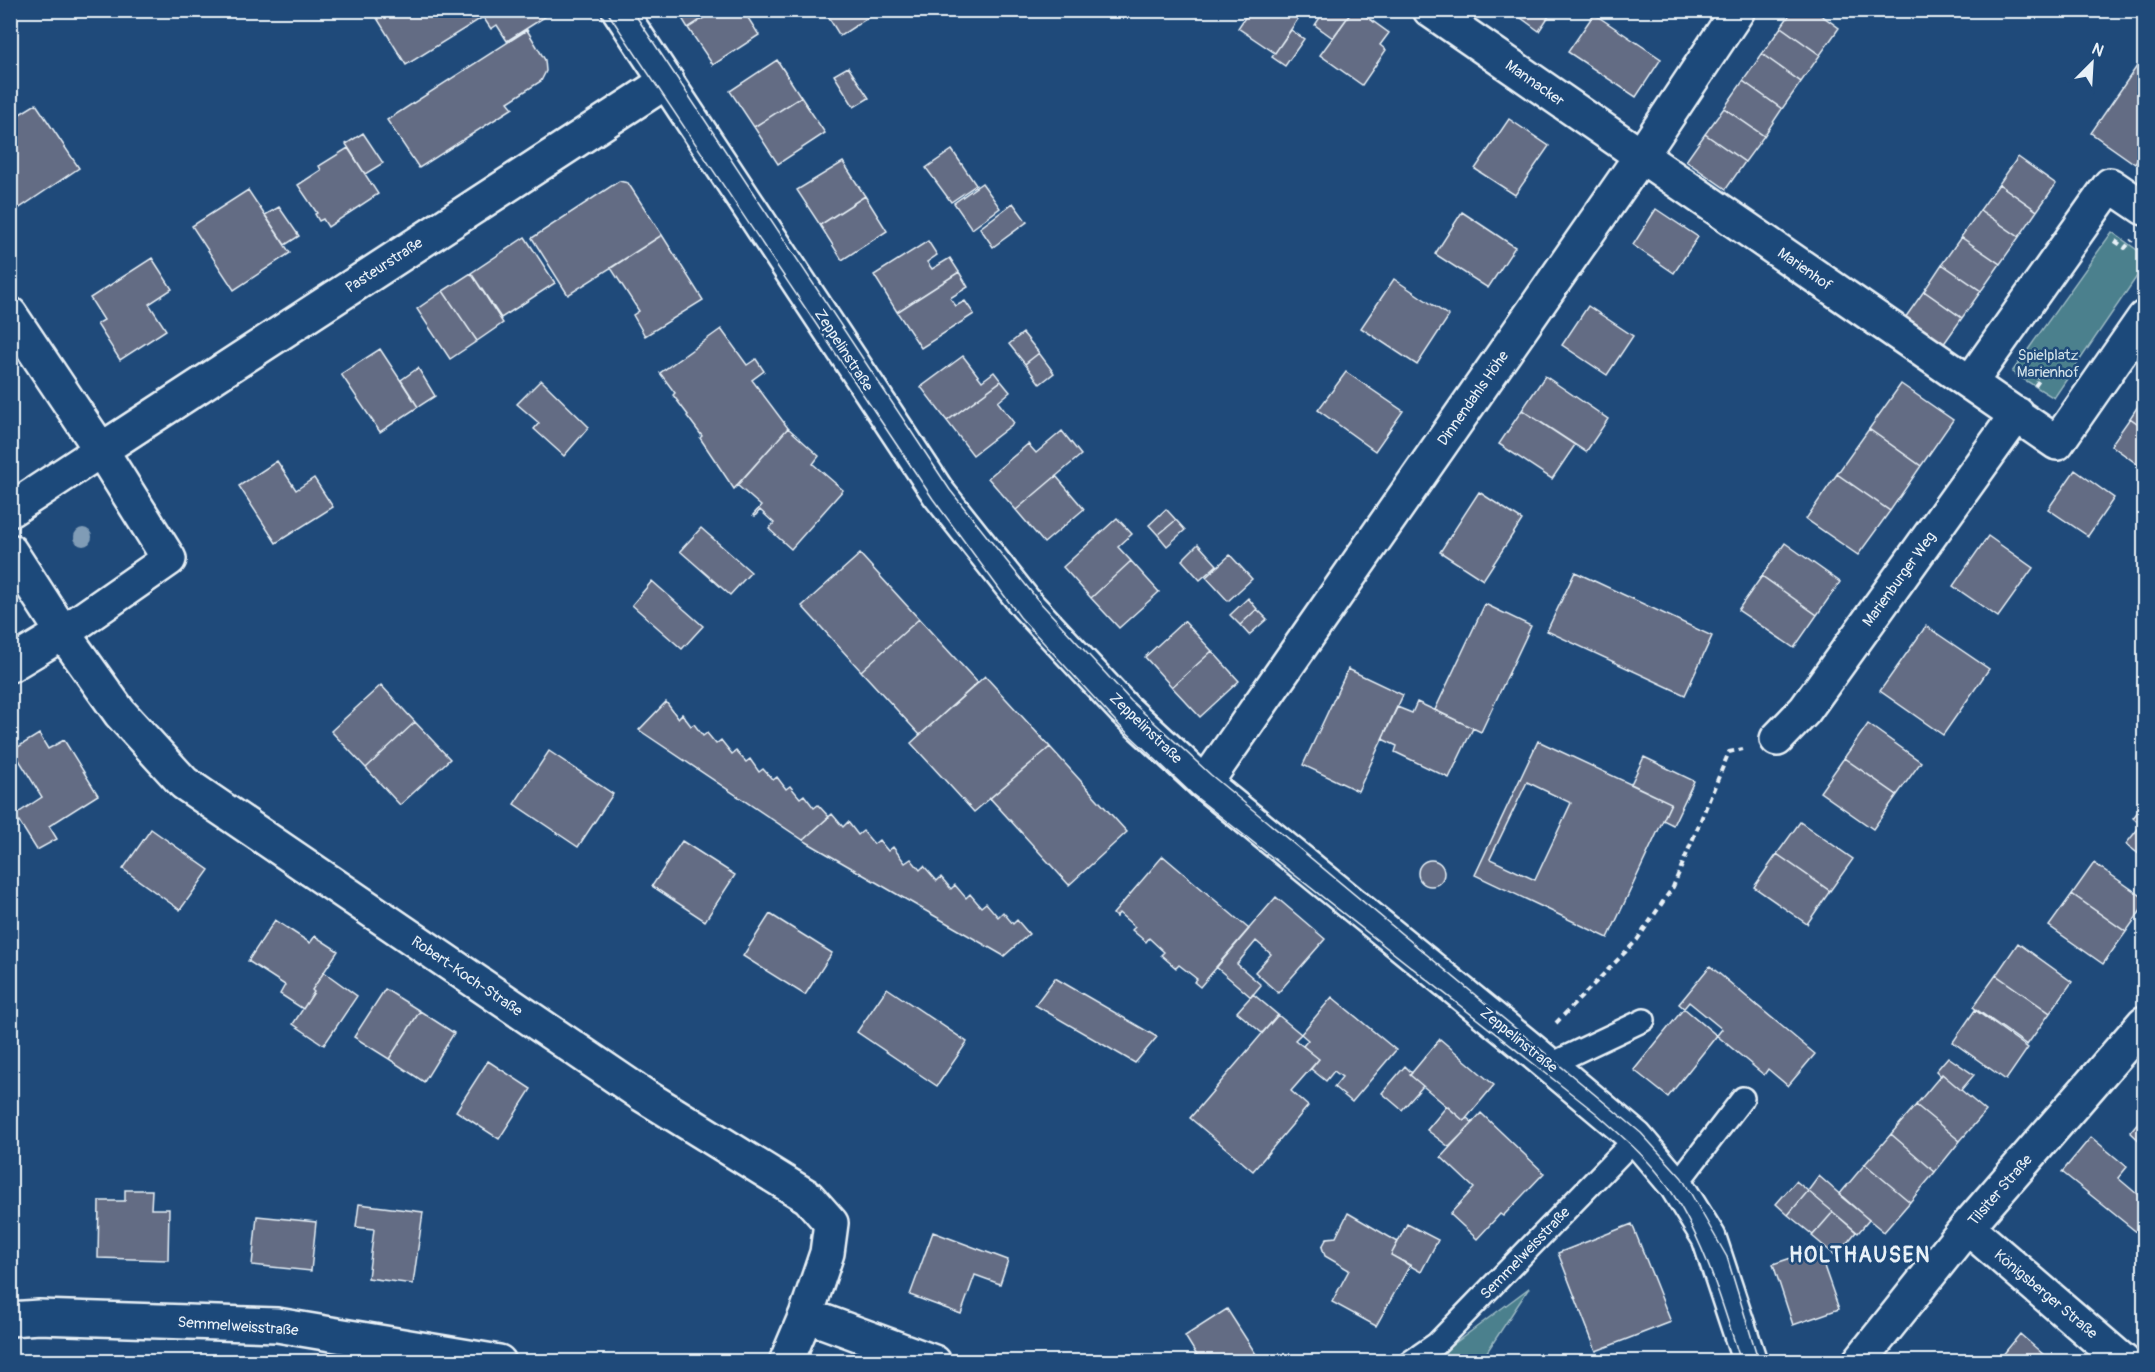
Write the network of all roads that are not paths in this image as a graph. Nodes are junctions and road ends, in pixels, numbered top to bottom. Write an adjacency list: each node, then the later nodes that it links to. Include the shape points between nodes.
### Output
1 (619, 10): 4 (street, Zeppelinstraße)
2 (1430, 10): 5 (street, Mannacker)
3 (1738, 10): 5 (street, Dinnendahls Höhe)
4 (667, 81): 11 (street, Pasteurstraße); 17 (street, Zeppelinstraße, via 939,494 1026,604 1124,709)
5 (1641, 156): 9 (street, Marienhof); 17 (street, Dinnendahls Höhe)
6 (2145, 208): 9 (street, via 2110,186)
7 (10, 315): 11 (street)
8 (2145, 318): 10 (street, Marienhof, via 2057,442)
9 (1970, 383): 10 (street, Marienhof)
10 (2016, 414): 16 (street, Marienburger Weg, via 1805,710)
11 (100, 450): 12 (street); 14 (street, via 169,559)
12 (10, 510)
13 (10, 551): 14 (street, Robert-Koch-Straße)
14 (63, 633): 15 (street); 25 (street, Robert-Koch-Straße, via 120,713 184,783 633,1088 808,1197 831,1223 827,1253)
15 (10, 665)
16 (1777, 739)
17 (1203, 782): 20 (street, Zeppelinstraße)
18 (1644, 1020): 20 (lane)
19 (2145, 1023): 24 (street, Tilsiter Straße)
20 (1539, 1057): 22 (street, Zeppelinstraße)
21 (1743, 1098): 23 (lane)
22 (1636, 1138): 23 (street, Zeppelinstraße); 30 (lane, Semmelweisstraße, via 1436,1344)
23 (1676, 1185): 31 (street, Zeppelinstraße, via 1709,1238)
24 (1967, 1227): 32 (street, Tilsiter Straße); 33 (street, Königsberger Straße)
25 (806, 1315): 28 (street); 29 (street)
26 (10, 1319): 27 (street, Semmelweisstraße, via 277,1325)
27 (499, 1362)
28 (786, 1362)
29 (934, 1362)
30 (1410, 1362)
31 (1750, 1362)
32 (1859, 1362)
33 (2124, 1362)

